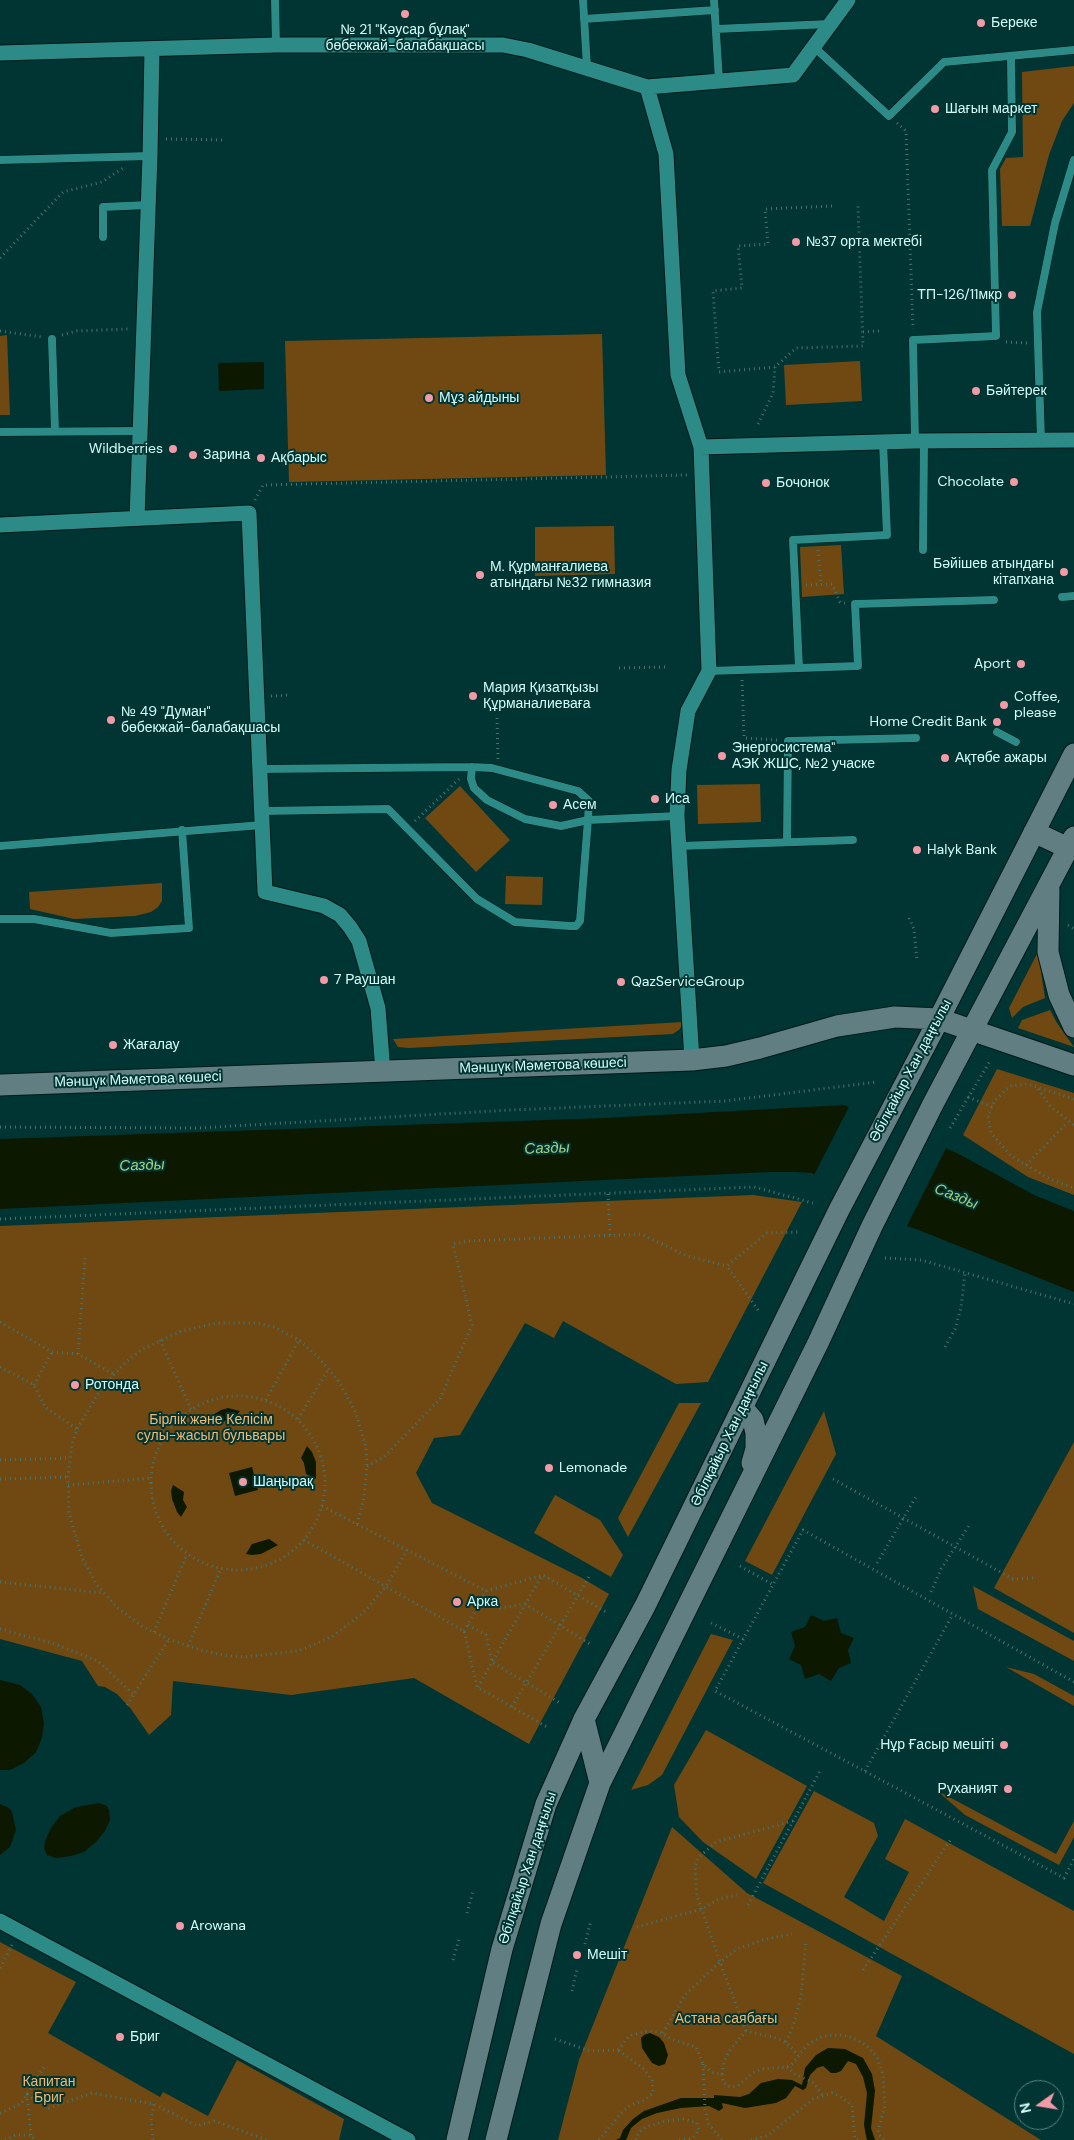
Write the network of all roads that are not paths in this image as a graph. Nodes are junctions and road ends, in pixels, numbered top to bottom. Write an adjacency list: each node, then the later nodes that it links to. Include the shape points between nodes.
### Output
1 (275, 0): 9 (lane)
2 (583, 0): 6 (lane)
3 (714, 0): 5 (lane)
4 (848, 0): 7 (street)
5 (715, 10): 6 (lane); 8 (lane)
6 (584, 19): 15 (lane)
7 (831, 24): 8 (lane); 10 (street)
8 (716, 29): 16 (lane)
9 (276, 46): 11 (street); 15 (street, via 503,45)
10 (814, 47): 14 (lane, via 889,116 944,62); 16 (street, via 793,75)
11 (152, 49): 13 (street); 18 (street)
12 (1074, 50): 14 (lane)
13 (0, 53)
14 (1011, 57): 29 (lane, via 1012,132 992,170 996,336 913,340)
15 (587, 67): 17 (street)
16 (719, 82): 17 (street)
17 (647, 87): 31 (street, via 666,154 678,375)
18 (150, 156): 19 (lane); 21 (street)
19 (0, 160)
20 (1074, 160): 27 (lane, via 1054,223 1037,312)
21 (148, 205): 22 (lane, via 103,206); 25 (street)
22 (103, 237)
23 (52, 339): 24 (lane)
24 (55, 431): 25 (lane); 26 (lane)
25 (140, 431): 32 (street)
26 (0, 432)
27 (1041, 440): 28 (street); 29 (street)
28 (1074, 440)
29 (920, 441): 30 (street); 34 (lane)
30 (882, 442): 31 (street); 38 (lane, via 887,535 794,540)
31 (701, 447): 39 (street)
32 (137, 518): 33 (street); 45 (street, via 249,513)
33 (0, 525)
34 (923, 550)
35 (1074, 596): 36 (lane)
36 (1062, 597)
37 (994, 600): 38 (lane, via 855,604 858,666)
38 (799, 668): 39 (lane)
39 (709, 671): 46 (street, via 688,711 679,770)
40 (997, 732): 42 (lane)
41 (916, 738): 52 (lane, via 788,741)
42 (1016, 742)
43 (1074, 754): 50 (main road, Әбілқайыр Хан даңғылы)
44 (472, 767): 45 (lane); 48 (lane, via 498,769 578,791 588,801); 48 (lane, via 474,788 487,800 525,819 561,826)
45 (260, 769): 47 (street)
46 (677, 816): 48 (lane); 55 (street)
47 (262, 818): 48 (lane, via 388,809 477,898 512,921 570,926 576,926 580,921); 49 (lane); 63 (street, via 265,892 324,906 340,915 359,941 378,1008)
48 (588, 820)
49 (182, 830): 54 (lane); 57 (lane, via 190,928 111,933 34,919)
50 (1034, 832): 53 (main road); 58 (main road, Әбілқайыр Хан даңғылы)
51 (853, 840): 52 (lane)
52 (787, 842): 55 (lane)
53 (1071, 842): 56 (main road)
54 (0, 846)
55 (679, 846): 61 (street)
56 (1049, 886): 59 (main road, via 1048,952 1059,995); 60 (main road)
57 (0, 920)
58 (939, 1019): 60 (main road, Мәншүк Мәметова көшесі); 61 (main road, Мәншүк Мәметова көшесі, via 895,1018 837,1026 735,1054); 65 (main road, Әбілқайыр Хан даңғылы, via 838,1210)
59 (1074, 1027)
60 (973, 1030): 62 (main road, Мәншүк Мәметова көшесі); 66 (main road, via 872,1226)
61 (692, 1060): 63 (main road, Мәншүк Мәметова көшесі)
62 (1074, 1065)
63 (383, 1072): 64 (main road, Мәншүк Мәметова көшесі)
64 (0, 1085)
65 (743, 1408): 66 (main road, via 753,1420 756,1433 756,1449); 67 (main road, Әбілқайыр Хан даңғылы, via 645,1606)
66 (744, 1495): 68 (main road)
67 (584, 1719): 68 (main road); 71 (main road, Әбілқайыр Хан даңғылы, via 543,1813 502,1950)
68 (600, 1783): 72 (main road, via 551,1924)
69 (0, 1921): 70 (street)
70 (408, 2140)
71 (457, 2140)
72 (496, 2140)

